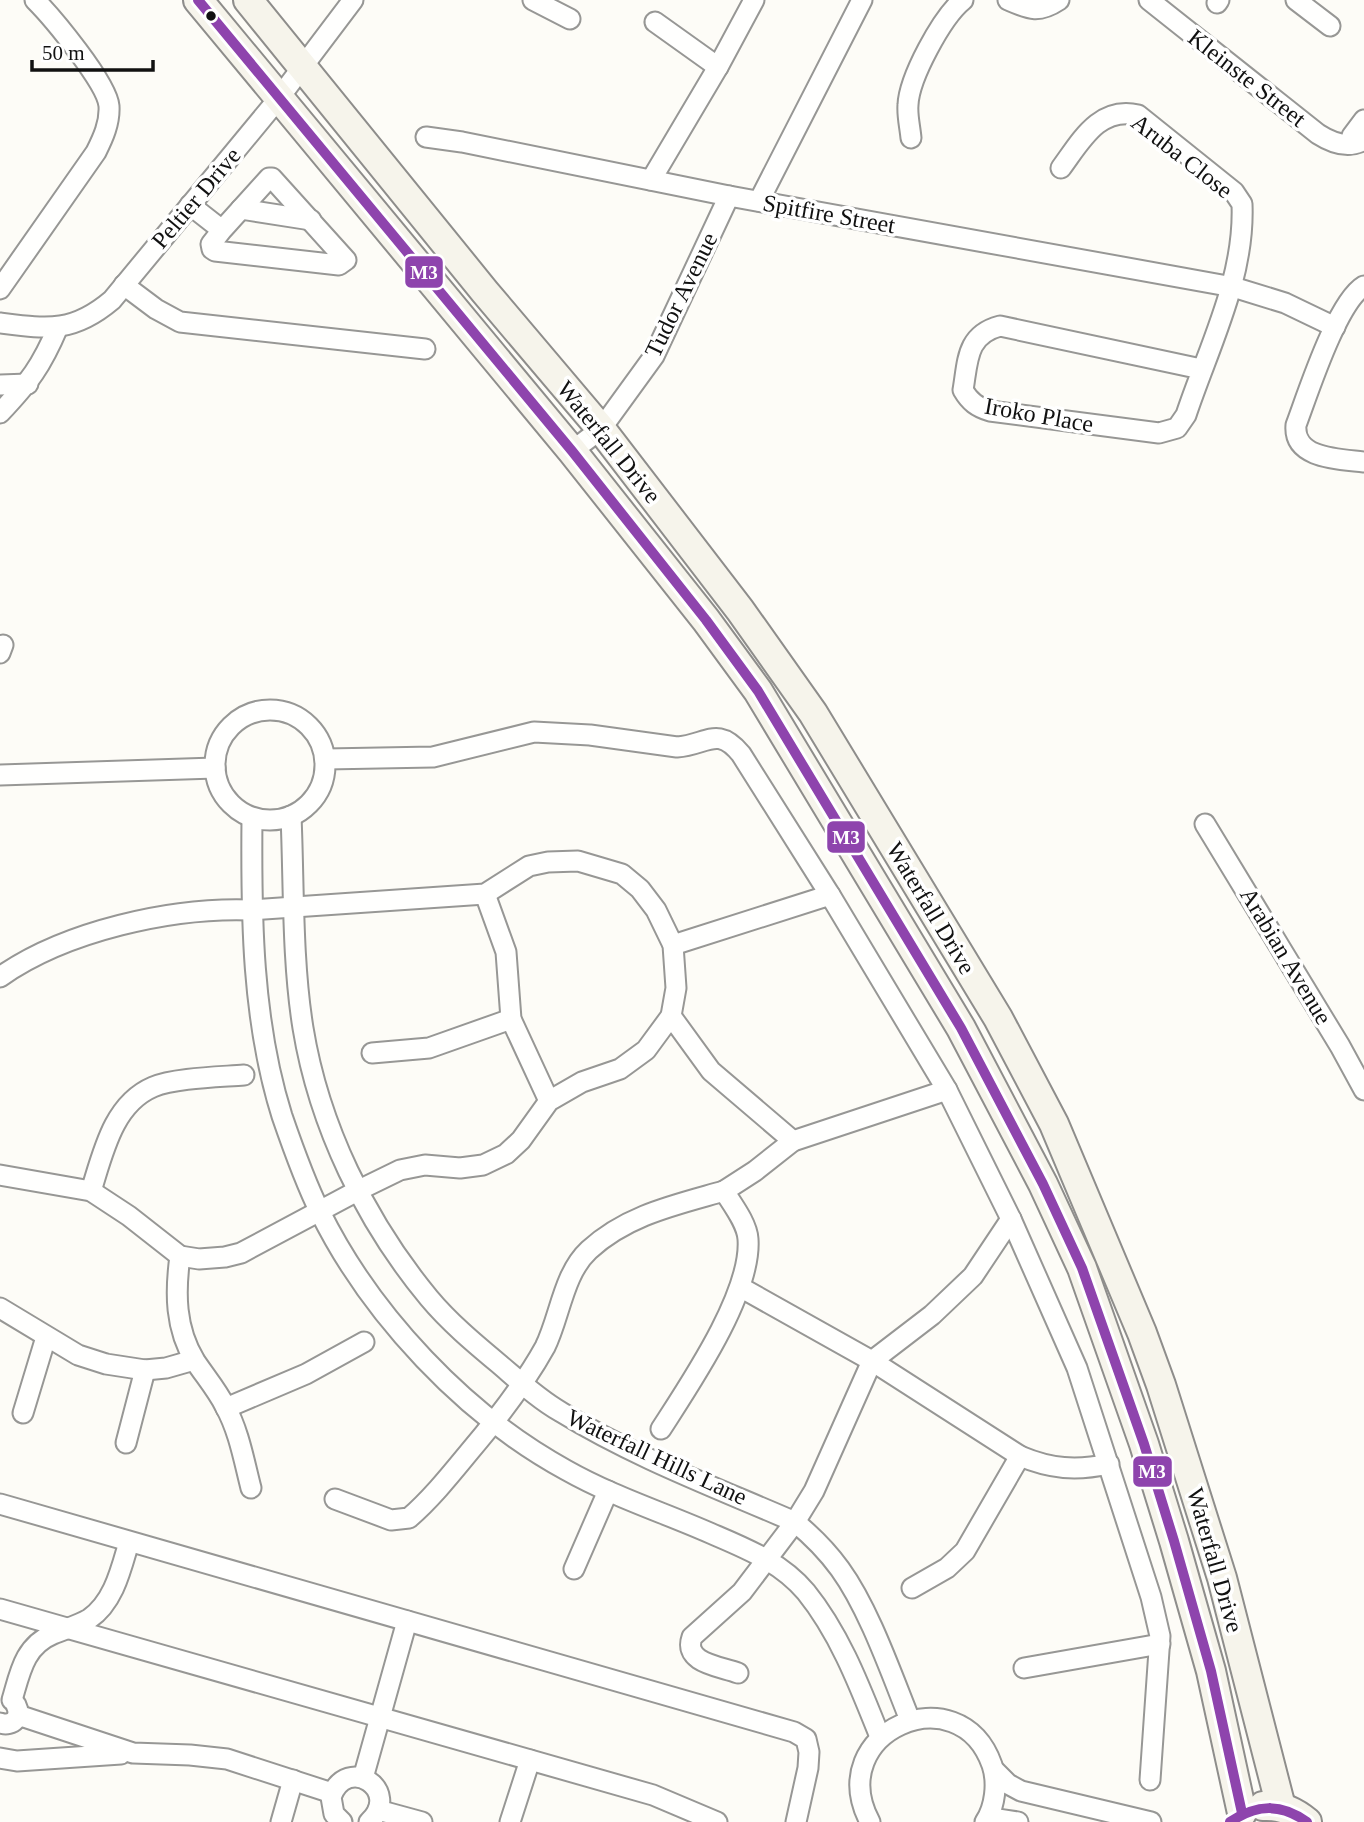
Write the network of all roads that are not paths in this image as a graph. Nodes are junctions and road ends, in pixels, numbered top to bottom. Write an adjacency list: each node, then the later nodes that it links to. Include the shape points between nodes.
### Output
1 (35, 0): 34 (street, via 101,84 109,104 108,116 96,152)
2 (198, 0): 18 (main road, Waterfall Drive)
3 (248, 0): 16 (main road, Waterfall Drive)
4 (353, 0): 16 (street, Peltier Drive)
5 (533, 0): 13 (street)
6 (754, 0): 17 (street)
7 (862, 0): 26 (street)
8 (963, 0): 21 (street, via 951,11 913,80 908,104)
9 (1007, 0): 10 (street, via 1044,9)
10 (1059, 0)
11 (1149, 0): 22 (street, Kleinste Street, via 1328,141)
12 (1296, 0): 15 (street)
13 (570, 19)
14 (655, 22): 17 (street)
15 (1330, 26)
16 (302, 65): 18 (street, Peltier Drive); 43 (main road, Waterfall Drive)
17 (718, 67): 24 (street)
18 (279, 98): 27 (street, Peltier Drive); 44 (main road, Waterfall Drive)
19 (1364, 120): 22 (street, Kleinste Street, via 1352,136)
20 (426, 137): 24 (street, Spitfire Street)
21 (911, 138)
22 (1357, 142)
23 (1061, 168): 33 (street, Aruba Close, via 1101,120 1126,112 1138,115 1234,192 1242,204)
24 (651, 180): 25 (street, Spitfire Street)
25 (729, 196): 26 (street, Spitfire Street); 43 (street, Tudor Avenue, via 654,356)
26 (759, 201): 33 (street, Spitfire Street)
27 (190, 205): 30 (street); 31 (street, Peltier Drive)
28 (241, 209): 29 (street); 29 (street, via 272,178); 30 (street)
29 (311, 220): 30 (street, via 345,263 215,251 211,244)
30 (222, 230)
31 (124, 285): 36 (street, Peltier Drive, via 93,316); 38 (street, via 180,322)
32 (1364, 286): 37 (street, via 1350,299)
33 (1233, 287): 37 (street, Spitfire Street, via 1285,303); 39 (street, Iroko Place)
34 (0, 289)
35 (0, 323): 36 (street, Peltier Drive)
36 (58, 327): 40 (street)
37 (1335, 327): 45 (street, via 1295,436 1312,453)
38 (425, 349)
39 (1201, 369): 39 (street, Iroko Place, via 1183,420 1177,428 1159,433 990,411 978,407 963,390 972,343 1000,326)
40 (28, 384): 41 (street); 42 (street)
41 (0, 385)
42 (0, 412)
43 (601, 429): 44 (street, Tudor Avenue); 115 (main road, Waterfall Drive, via 813,713 998,1018 1054,1124 1161,1385 1222,1578)
44 (572, 451): 117 (main road, Waterfall Drive, via 758,691 961,1028 1043,1184 1082,1268 1144,1444 1211,1671)
45 (1364, 463)
46 (326, 759): 47 (street, via 321,740 309,724 292,713 273,709 253,711 236,721 222,736); 49 (street, via 326,773 314,799); 53 (street, via 433,757 534,732 677,747 723,738 741,754)
47 (215, 768): 48 (street); 50 (street, via 222,793)
48 (0, 775)
49 (291, 816): 50 (street, via 272,821); 54 (street, Waterfall Hills Lane)
50 (252, 818): 55 (street, Waterfall Hills Lane)
51 (1205, 824): 63 (street, Arabian Avenue)
52 (485, 894): 54 (street); 56 (street, via 529,866 578,861 605,868 622,874 640,889); 59 (street, via 506,952)
53 (831, 895): 56 (street); 62 (street)
54 (295, 906): 55 (street); 67 (street, Waterfall Hills Lane, via 303,1028 318,1091)
55 (251, 910): 57 (street, via 189,913 104,929); 70 (street, Waterfall Hills Lane, via 269,1060 282,1115)
56 (673, 945): 58 (street, via 676,988)
57 (0, 978)
58 (671, 1016): 64 (street, via 646,1050 628,1064); 65 (street, via 711,1071)
59 (511, 1019): 60 (street, via 429,1048); 64 (street)
60 (372, 1053)
61 (244, 1074): 68 (street, via 166,1083 137,1096 116,1121)
62 (947, 1090): 65 (street); 71 (street)
63 (1364, 1090)
64 (549, 1101): 67 (street, via 521,1140 483,1165 415,1166)
65 (793, 1141): 69 (street)
66 (0, 1175): 68 (street)
67 (359, 1190): 70 (street); 80 (street, Waterfall Hills Lane, via 379,1229 431,1300)
68 (92, 1191): 72 (street)
69 (724, 1191): 73 (street, Waterfall Hills Lane, via 747,1231); 80 (street, via 638,1216 587,1252)
70 (319, 1211): 72 (street, via 241,1253 199,1259); 83 (street, Waterfall Hills Lane, via 402,1335)
71 (1011, 1219): 78 (street, via 973,1276); 87 (street, via 1077,1368)
72 (180, 1256): 77 (street, via 176,1304)
73 (740, 1287): 78 (street); 84 (street, Waterfall Hills Lane, via 704,1363)
74 (0, 1308): 75 (street)
75 (46, 1337): 79 (street, via 78,1355); 82 (street)
76 (364, 1342): 81 (street, via 306,1374)
77 (194, 1360): 79 (street); 81 (street)
78 (872, 1361): 86 (street); 92 (street, via 814,1491)
79 (145, 1370): 85 (street)
80 (523, 1385): 83 (street); 92 (street, Waterfall Hills Lane, via 626,1448)
81 (226, 1408): 88 (street)
82 (23, 1413)
83 (494, 1422): 89 (street, Waterfall Hills Lane, via 566,1470); 90 (street, via 409,1518 391,1520)
84 (661, 1429)
85 (125, 1443)
86 (1020, 1455): 87 (street, via 1065,1469); 96 (street, via 965,1551 947,1568)
87 (1109, 1464): 100 (street, via 1151,1597)
88 (251, 1488)
89 (608, 1491): 94 (street, Waterfall Hills Lane); 95 (street)
90 (335, 1500)
91 (0, 1504): 93 (street)
92 (795, 1522): 94 (street); 105 (street, Waterfall Hills Lane, via 842,1571 885,1657)
93 (130, 1542): 98 (street); 99 (street, via 117,1584 106,1600 90,1618)
94 (768, 1559): 102 (street, via 743,1592 692,1637 689,1646 697,1659); 106 (street, Waterfall Hills Lane, via 806,1592 836,1639)
95 (574, 1569)
96 (912, 1588)
97 (0, 1609): 99 (street)
98 (407, 1621): 104 (street); 123 (street, via 794,1732 806,1739 809,1752)
99 (66, 1628): 103 (street, via 30,1650); 104 (street)
100 (1160, 1644): 101 (street); 113 (street)
101 (1024, 1668)
102 (738, 1673)
103 (5, 1716): 107 (street)
104 (378, 1717): 109 (street); 111 (street)
105 (909, 1720): 106 (street); 110 (street, via 925,1717 956,1723 980,1742)
106 (880, 1737): 124 (street, via 861,1770 863,1809)
107 (133, 1753): 108 (street, via 17,1761); 112 (street, via 227,1759)
108 (0, 1758)
109 (530, 1760): 121 (street); 122 (street, via 653,1795)
110 (994, 1770): 125 (street); 127 (street, via 1021,1791)
111 (363, 1778): 114 (street, via 346,1778); 116 (street, via 379,1794)
112 (293, 1780): 114 (street); 120 (street)
113 (1150, 1780)
114 (332, 1793): 118 (street)
115 (1281, 1807): 117 (main road, via 1254,1808); 128 (main road)
116 (374, 1816): 119 (street)
117 (1236, 1817)
118 (336, 1819)
119 (411, 1820)
120 (281, 1822)
121 (510, 1822)
122 (717, 1822)
123 (796, 1822)
124 (870, 1822)
125 (987, 1822): 126 (street)
126 (1018, 1822)
127 (1151, 1822)
128 (1307, 1822)

